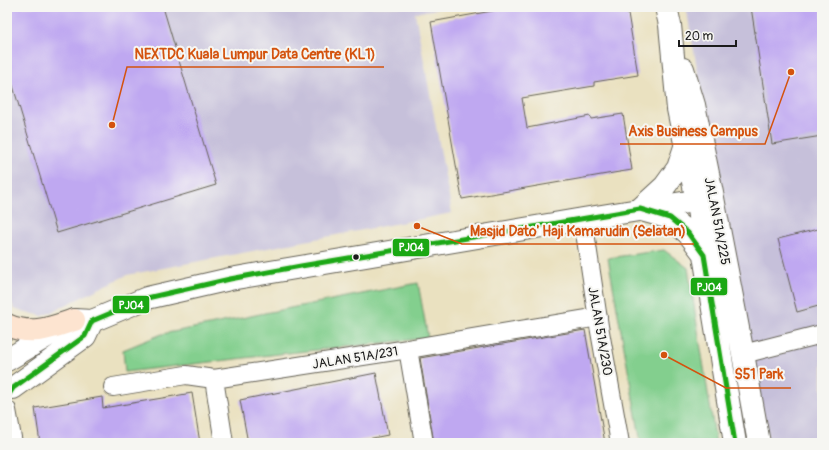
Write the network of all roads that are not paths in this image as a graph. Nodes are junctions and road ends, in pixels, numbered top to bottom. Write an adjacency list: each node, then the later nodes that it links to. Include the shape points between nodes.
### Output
1 (668, 16): 2 (street, JALAN 51A/225, via 678,109); 3 (street, JALAN 51A/225, via 694,105)
2 (685, 147): 3 (street, JALAN 51A/225); 4 (street, via 678,168 665,186)
3 (705, 200): 4 (street); 6 (street, JALAN 51A/225); 12 (street, JALAN 51A/225)
4 (640, 209): 5 (street); 6 (street, via 670,218 688,233)
5 (583, 219): 7 (street, JALAN 51A/230); 8 (street, via 230,279 148,298)
6 (704, 255): 23 (street, JALAN 51A/225)
7 (598, 317): 11 (street, JALAN 51A/231); 22 (street, JALAN 51A/230)
8 (83, 320): 9 (main road, via 42,330 22,330); 13 (street); 17 (street, via 85,336)
9 (7, 325)
10 (822, 334): 12 (street)
11 (408, 349): 15 (street, JALAN 51A/231); 21 (street)
12 (743, 354): 24 (street, JALAN 51A/225)
13 (7, 360)
14 (7, 366): 17 (street, via 13,374 14,381)
15 (214, 379): 16 (street, JALAN 51A/231, via 186,375); 20 (street)
16 (113, 387)
17 (10, 392)
18 (7, 410): 19 (street)
19 (14, 443)
20 (224, 443)
21 (424, 443)
22 (620, 443)
23 (735, 443)
24 (759, 443)

